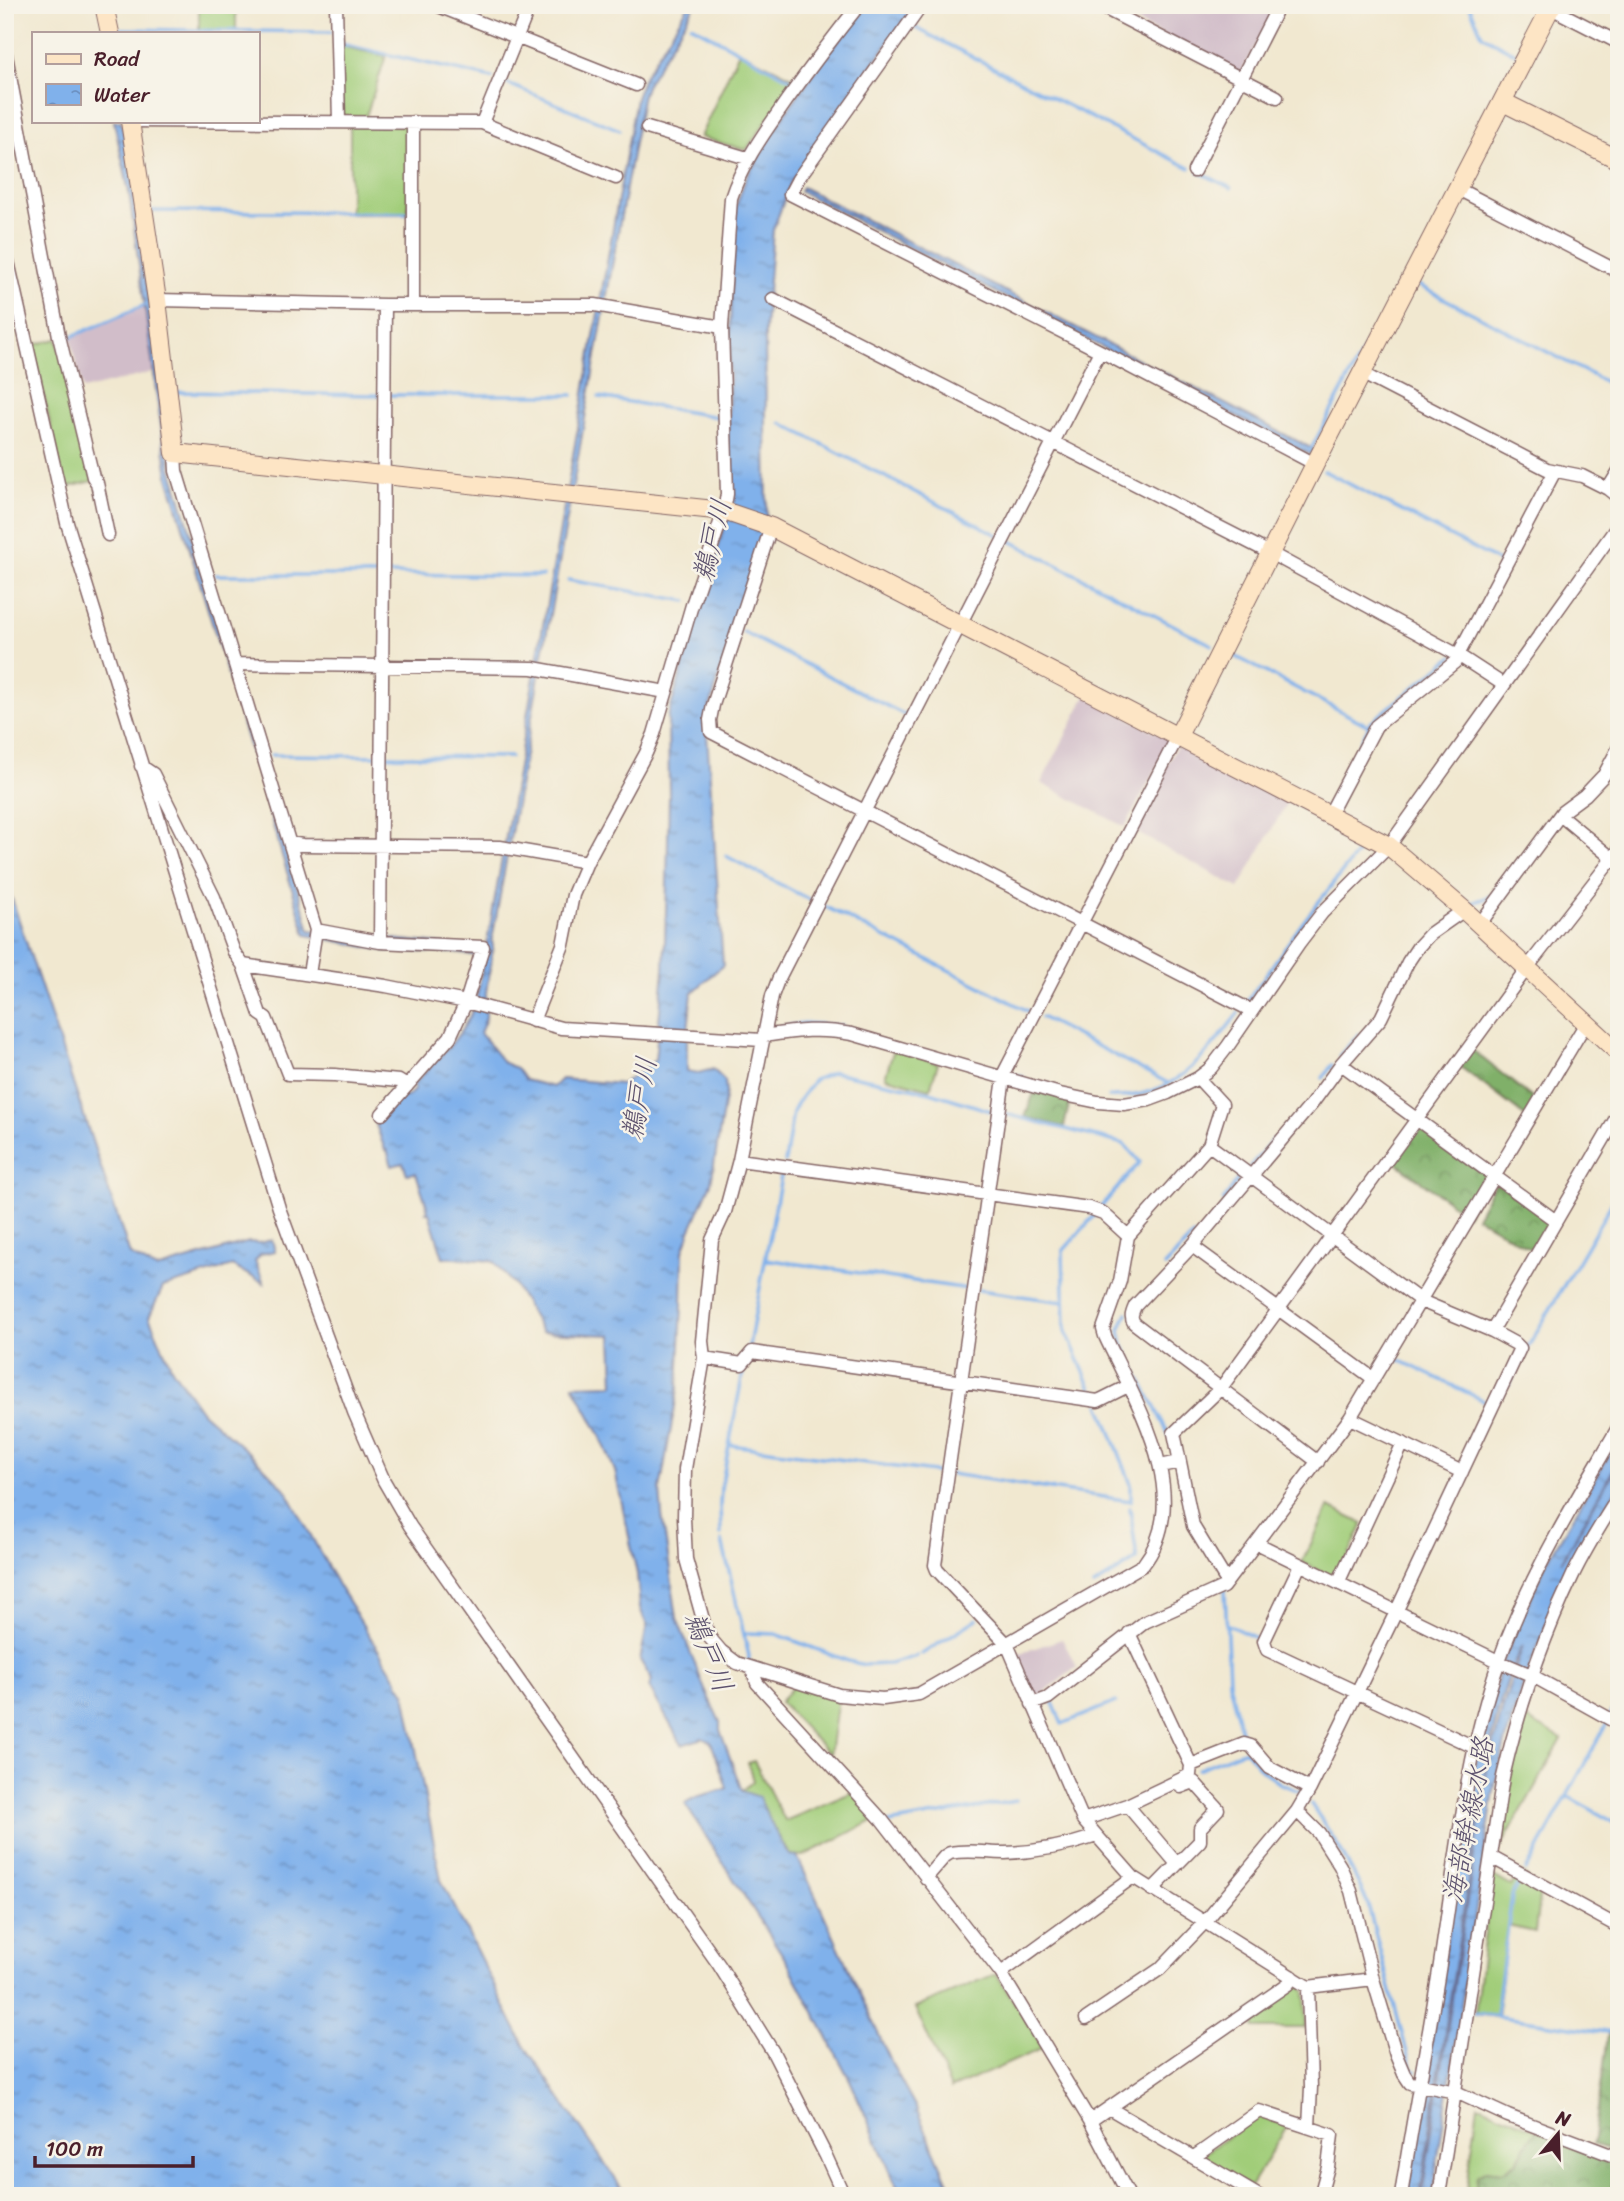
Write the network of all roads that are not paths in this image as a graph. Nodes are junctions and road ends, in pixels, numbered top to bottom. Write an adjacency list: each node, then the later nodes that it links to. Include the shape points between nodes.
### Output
1 (104, 5): 10 (street)
2 (336, 5): 19 (street)
3 (436, 5): 11 (street)
4 (530, 5): 11 (street)
5 (859, 5): 24 (street)
6 (922, 5): 36 (street, via 790,194)
7 (1098, 5): 14 (street)
8 (1279, 5): 14 (street)
9 (1549, 6): 12 (street); 17 (street)
10 (110, 32)
11 (517, 38): 15 (street); 22 (street)
12 (1619, 43)
13 (5, 50): 49 (street, via 59,336)
14 (1241, 79): 16 (street); 26 (street)
15 (636, 85)
16 (1277, 97)
17 (1503, 102): 25 (street); 28 (street)
18 (259, 121): 19 (street)
19 (339, 121): 21 (street)
20 (130, 122): 32 (street)
21 (413, 122): 22 (street); 34 (street)
22 (482, 123): 27 (street)
23 (647, 128): 24 (street)
24 (747, 158): 35 (street, via 731,198)
25 (1619, 160)
26 (1194, 171)
27 (616, 178)
28 (1458, 189): 30 (street); 37 (street)
29 (5, 248): 59 (street, via 67,523)
30 (1619, 272)
31 (773, 299): 38 (street)
32 (157, 300): 33 (street); 39 (street)
33 (385, 304): 34 (street); 43 (street)
34 (413, 305): 35 (street, via 602,306)
35 (722, 327): 46 (street)
36 (1100, 351): 38 (street); 40 (street)
37 (1363, 374): 40 (street); 41 (street)
38 (1053, 444): 50 (street); 51 (street)
39 (175, 453): 43 (street); 53 (street, via 176,471)
40 (1315, 464): 50 (street)
41 (1555, 471): 44 (street, via 1582,476); 52 (street)
42 (1619, 471): 44 (street)
43 (383, 474): 46 (street); 54 (street)
44 (1608, 489): 45 (street)
45 (1619, 498)
46 (725, 511): 48 (street); 56 (street)
47 (1619, 524): 55 (street)
48 (771, 527): 51 (street); 60 (street, via 712,705 711,732)
49 (108, 535)
50 (1270, 554): 52 (street); 57 (street)
51 (961, 625): 57 (street); 60 (street)
52 (1459, 655): 55 (street); 61 (street, via 1376,726)
53 (235, 664): 54 (street); 63 (street)
54 (382, 666): 56 (street, via 539,669); 64 (street)
55 (1504, 685): 65 (street)
56 (666, 692): 67 (street, via 646,753)
57 (1178, 736): 61 (street); 69 (street)
58 (1619, 747): 62 (street, via 1595,786)
59 (141, 766): 73 (street, via 153,774); 155 (street, via 284,1220 384,1482 418,1538 719,1965 774,2052)
60 (865, 811): 69 (street); 80 (street, via 778,980)
61 (1329, 815): 65 (street)
62 (1560, 815): 66 (street); 70 (street)
63 (290, 844): 64 (street); 71 (street)
64 (381, 846): 67 (street, via 506,848); 72 (street)
65 (1389, 846): 68 (street); 77 (street, via 1322,913)
66 (1617, 857): 74 (street)
67 (587, 862): 78 (street, via 573,895 563,945)
68 (1464, 910): 70 (street); 82 (street, via 1418,947 1381,1018)
69 (1081, 923): 77 (street); 83 (street)
70 (1479, 925): 74 (street)
71 (315, 935): 72 (street); 75 (street)
72 (380, 942): 76 (street, via 482,947)
73 (243, 965): 75 (street); 85 (street, via 288,1074 399,1081)
74 (1527, 968): 79 (street); 88 (street)
75 (309, 974): 76 (street)
76 (467, 1002): 78 (street); 85 (street, via 450,1037)
77 (1252, 1011): 84 (street, via 1211,1068)
78 (533, 1021): 80 (street, via 561,1028)
79 (1586, 1023): 81 (street); 92 (street)
80 (763, 1038): 83 (street, via 828,1030); 90 (street)
81 (1619, 1053)
82 (1341, 1063): 88 (street); 91 (street)
83 (1004, 1078): 84 (street, via 1124,1104 1149,1100); 93 (street)
84 (1198, 1078): 89 (street, via 1222,1104)
85 (407, 1086): 87 (street)
86 (1619, 1113): 94 (street)
87 (382, 1114)
88 (1416, 1119): 92 (street); 96 (street)
89 (1209, 1145): 91 (street); 95 (street)
90 (739, 1160): 93 (street); 101 (street, via 712,1240)
91 (1252, 1175): 96 (street); 97 (street)
92 (1495, 1177): 94 (street); 98 (street)
93 (988, 1194): 95 (street, via 1098,1211); 103 (street)
94 (1556, 1222): 100 (street)
95 (1128, 1236): 104 (street, via 1120,1281 1103,1329)
96 (1331, 1236): 98 (street); 99 (street)
97 (1192, 1246): 99 (street); 105 (street, via 1135,1307 1131,1319)
98 (1421, 1301): 100 (street); 102 (street)
99 (1278, 1309): 102 (street); 105 (street)
100 (1492, 1332): 112 (street, via 1520,1348)
101 (704, 1359): 103 (street, via 742,1364 752,1352); 124 (street, via 685,1469 686,1559 710,1638 737,1663)
102 (1374, 1379): 106 (street)
103 (960, 1381): 104 (street, via 1098,1401); 122 (street, via 935,1565)
104 (1128, 1387): 111 (street)
105 (1221, 1388): 109 (street, via 1174,1433); 110 (street)
106 (1350, 1418): 108 (street); 110 (street)
107 (1619, 1426): 123 (street, via 1541,1562)
108 (1403, 1443): 112 (street); 119 (street)
109 (1180, 1462): 111 (street); 118 (street, via 1193,1526)
110 (1318, 1462): 116 (street)
111 (1160, 1466): 122 (street, via 1164,1512 1150,1556)
112 (1462, 1472): 120 (street)
113 (1619, 1496): 114 (street)
114 (1606, 1516): 115 (street); 125 (street, via 1574,1573)
115 (1619, 1523)
116 (1256, 1543): 117 (street); 118 (street)
117 (1300, 1565): 119 (street); 126 (street, via 1264,1646)
118 (1227, 1582): 121 (street)
119 (1338, 1583): 120 (street)
120 (1396, 1612): 123 (street); 126 (street)
121 (1129, 1633): 127 (street, via 1048,1698); 130 (street)
122 (1007, 1644): 124 (street, via 919,1694 883,1699 839,1695); 127 (street)
123 (1498, 1661): 125 (street); 129 (street)
124 (752, 1669): 139 (street, via 757,1683 882,1820)
125 (1529, 1674): 128 (street); 136 (street, via 1503,1777)
126 (1357, 1693): 129 (street); 131 (street)
127 (1032, 1704): 134 (street)
128 (1619, 1724)
129 (1474, 1747): 148 (street)
130 (1191, 1765): 131 (street, via 1247,1744 1270,1768); 132 (street, via 1190,1775)
131 (1310, 1789): 133 (street)
132 (1130, 1804): 134 (street); 137 (street); 137 (street, via 1194,1782 1218,1810 1200,1828 1200,1841)
133 (1297, 1811): 141 (street); 145 (street, via 1319,1833 1340,1866 1351,1891)
134 (1083, 1820): 135 (street)
135 (1097, 1836): 138 (street); 139 (street, via 1044,1850 950,1853)
136 (1491, 1857): 142 (street); 149 (street)
137 (1177, 1864): 140 (street)
138 (1133, 1877): 140 (street); 143 (street)
139 (926, 1878): 143 (street)
140 (1152, 1890): 141 (street)
141 (1205, 1922): 144 (street); 147 (street, via 1160,1969)
142 (1619, 1927)
143 (1001, 1973): 151 (street)
144 (1293, 1977): 146 (street); 150 (street)
145 (1373, 1979): 146 (street); 148 (street, via 1404,2074 1410,2083)
146 (1308, 1987): 152 (street)
147 (1086, 2019)
148 (1419, 2085): 149 (street); 159 (street)
149 (1453, 2091): 154 (street); 160 (street)
150 (1110, 2108): 151 (street); 153 (street)
151 (1090, 2121): 156 (street)
152 (1309, 2127): 153 (street, via 1259,2111); 158 (street, via 1332,2135)
153 (1194, 2157): 157 (street)
154 (1619, 2158)
155 (844, 2196)
156 (1129, 2196)
157 (1259, 2196)
158 (1320, 2196)
159 (1401, 2196)
160 (1439, 2196)

